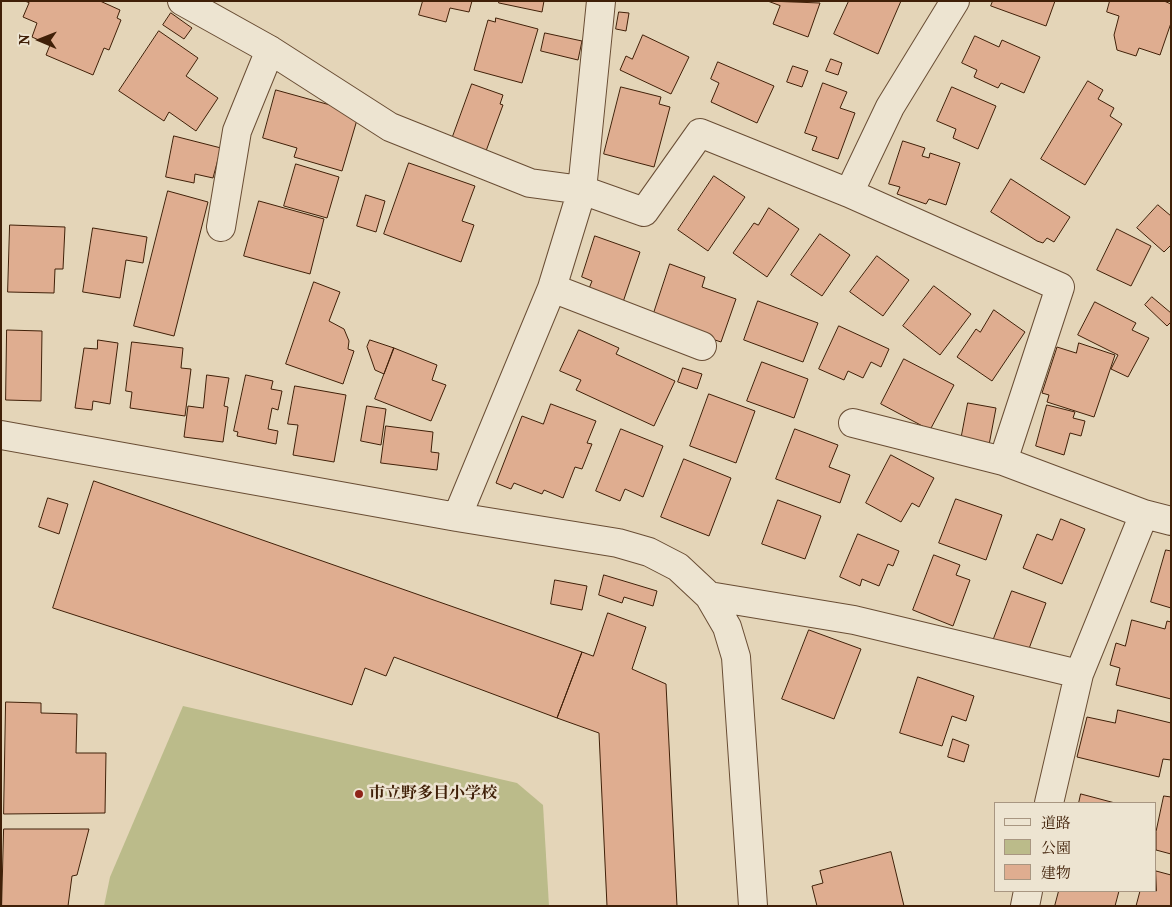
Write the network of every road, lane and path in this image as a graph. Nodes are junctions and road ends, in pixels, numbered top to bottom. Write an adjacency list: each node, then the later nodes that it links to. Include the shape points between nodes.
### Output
1 (182, 1): 4 (street)
2 (601, 1): 5 (street)
3 (955, 1): 6 (street, via 890,107)
4 (270, 50): 5 (street, via 390,127 530,183); 7 (street, via 237,131)
5 (582, 190): 6 (street, via 644,212 700,133); 8 (street)
6 (849, 193): 12 (street, via 1060,287)
7 (221, 227)
8 (552, 288): 9 (street); 14 (street)
9 (702, 346)
10 (853, 423): 12 (street)
11 (1, 435): 14 (street)
12 (1002, 461): 13 (street)
13 (1144, 514): 15 (street); 17 (street)
14 (457, 517): 16 (street, via 618,543 649,552 678,567)
15 (1171, 521)
16 (709, 596): 17 (street, via 854,620); 20 (street, via 727,626 736,657)
17 (1079, 674): 18 (street)
18 (1049, 802)
19 (1028, 892): 21 (street)
20 (753, 906)
21 (1025, 906)

